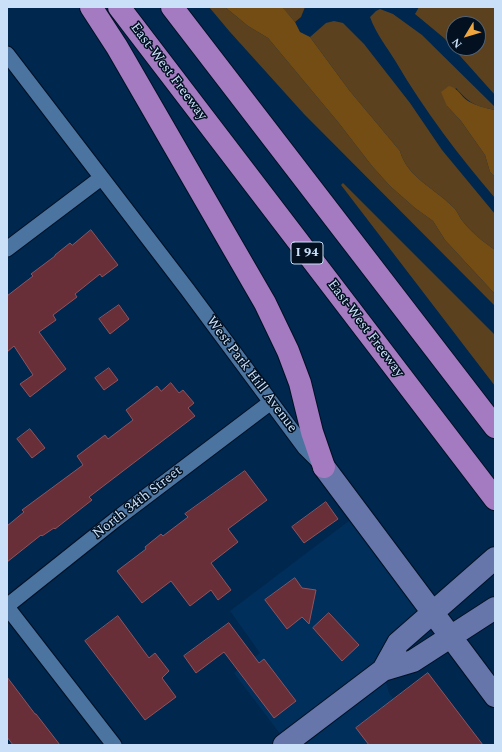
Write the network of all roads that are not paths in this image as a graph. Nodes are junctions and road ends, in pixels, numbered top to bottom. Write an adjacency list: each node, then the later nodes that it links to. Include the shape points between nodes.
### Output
1 (91, 7): 9 (highway, via 117,47 278,328 300,383)
2 (119, 7): 10 (highway, East-West Freeway / I 94)
3 (172, 7): 8 (highway)
4 (7, 54): 5 (street, West Park Hill Avenue)
5 (101, 178): 6 (street); 7 (street, West Park Hill Avenue)
6 (7, 249)
7 (271, 402): 9 (street, West Park Hill Avenue, via 305,448); 12 (street, North 34th Street, via 115,520)
8 (495, 427)
9 (324, 467): 14 (main road, West Park Hill Avenue)
10 (495, 499)
11 (495, 558): 14 (main road)
12 (7, 607): 18 (street)
13 (495, 608): 15 (main road)
14 (432, 612): 15 (main road, West Park Hill Avenue); 16 (main road, via 398,643)
15 (450, 637): 16 (main road, via 413,662); 17 (main road, West Park Hill Avenue)
16 (382, 670): 19 (main road)
17 (495, 696)
18 (114, 745)
19 (284, 745)

